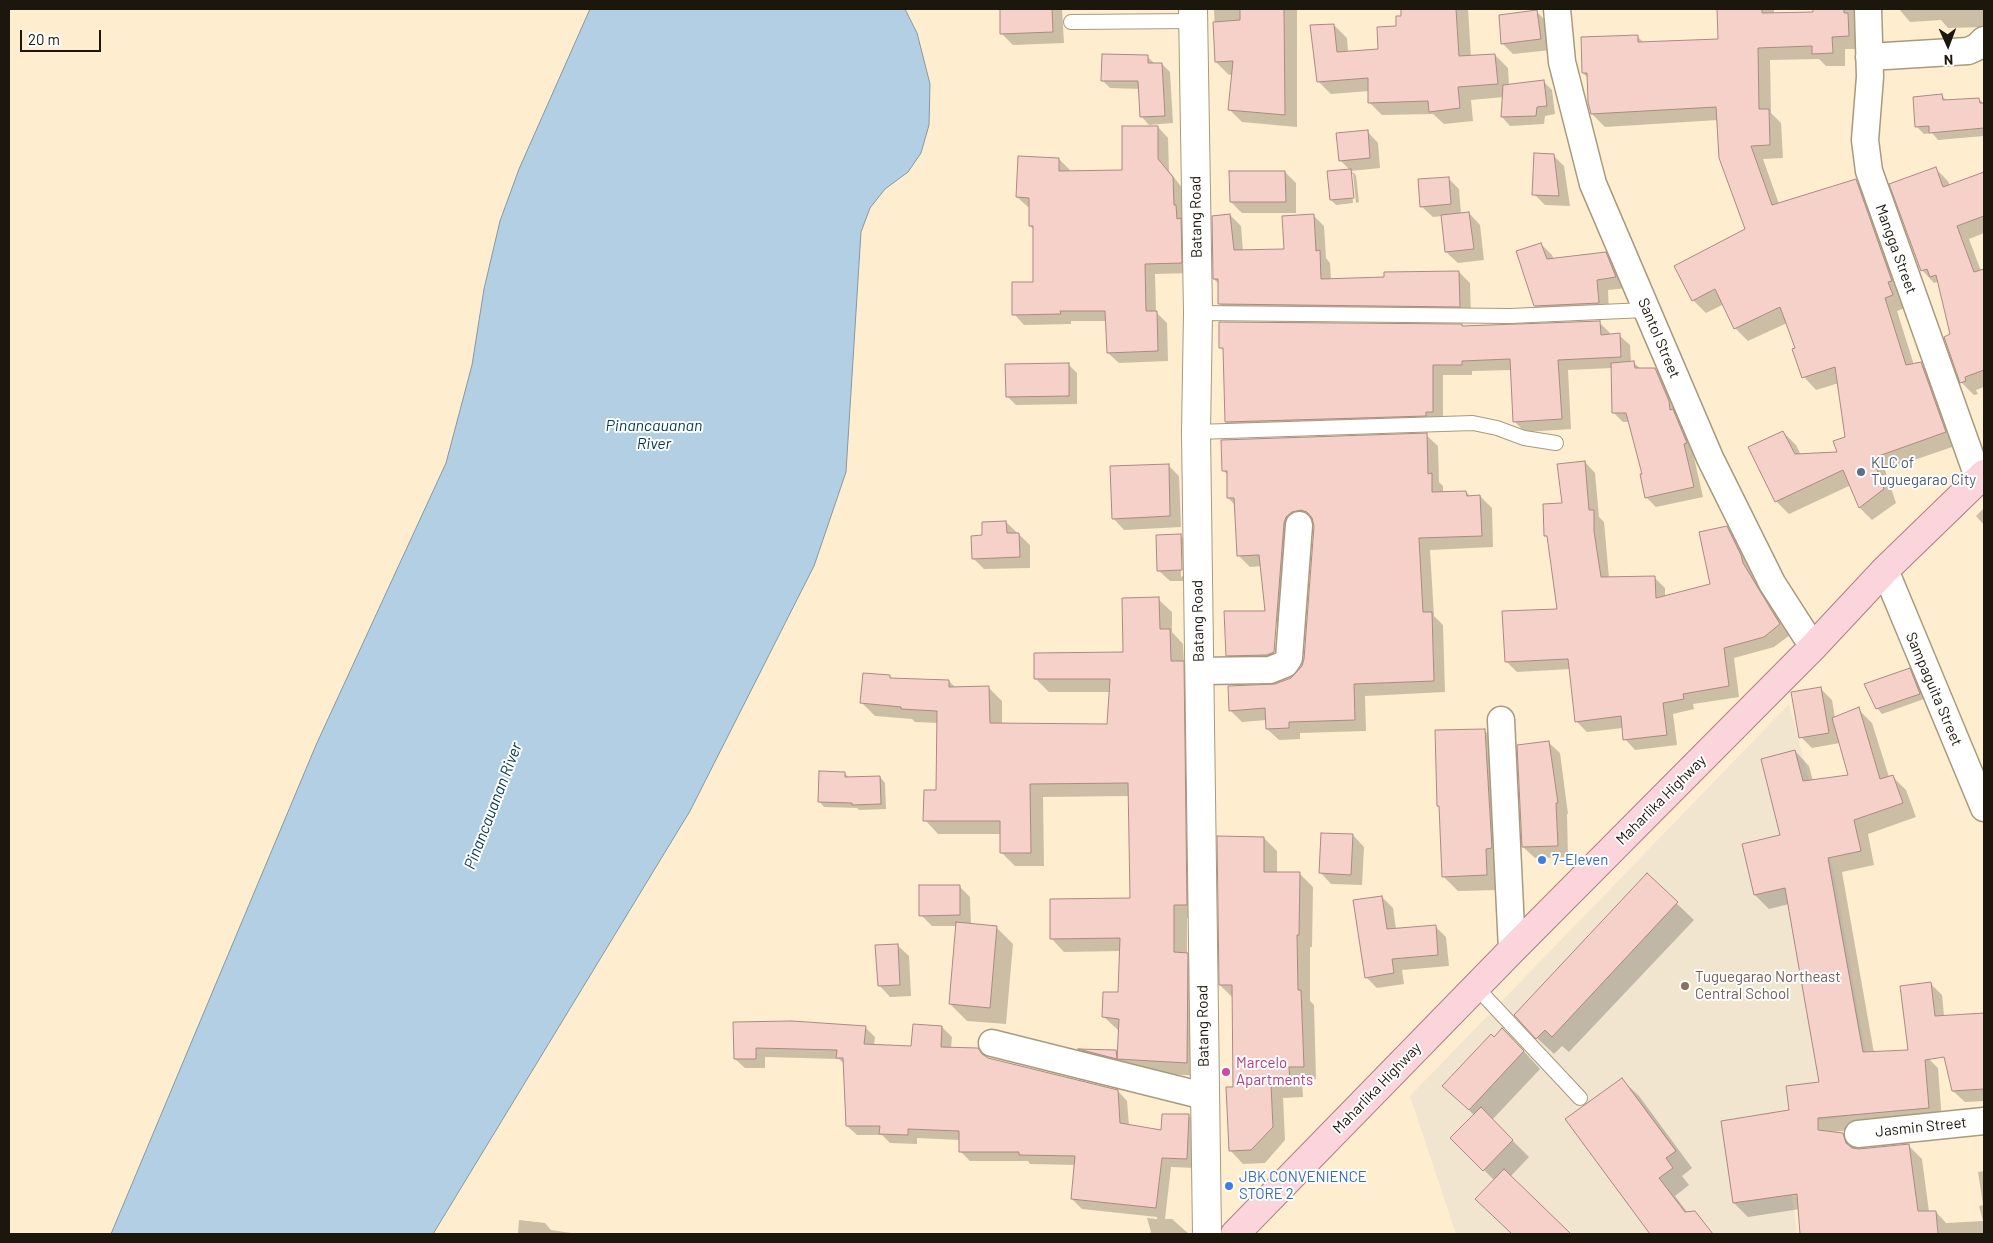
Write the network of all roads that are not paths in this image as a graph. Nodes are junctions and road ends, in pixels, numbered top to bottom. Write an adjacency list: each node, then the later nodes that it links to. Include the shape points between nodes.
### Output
1 (1557, 9): 7 (street, Santol Street, via 1562,62 1593,184)
2 (1868, 9): 6 (street, Mangga Street)
3 (1193, 15): 4 (lane); 8 (street, Batang Road)
4 (1071, 22)
5 (1984, 40): 6 (street, via 1968,51)
6 (1869, 57): 11 (street, Mangga Street, via 1865,140 1869,171)
7 (1646, 310): 8 (lane, via 1510,316); 14 (street, Santol Street, via 1710,458 1755,550)
8 (1198, 313): 9 (street, Batang Road)
9 (1196, 432): 10 (lane, via 1473,423 1524,438); 15 (street, Batang Road)
10 (1556, 443)
11 (1981, 477): 13 (main road, Maharlika Highway)
12 (1299, 525): 15 (street, via 1289,658 1285,664 1270,670)
13 (1885, 570): 14 (main road, Maharlika Highway); 17 (street, Sampaguita Street)
14 (1813, 647): 18 (main road, Maharlika Highway)
15 (1199, 671): 21 (street, Batang Road)
16 (1501, 720): 18 (street)
17 (1984, 808)
18 (1512, 950): 19 (main road, Maharlika Highway)
19 (1476, 987): 22 (lane); 26 (main road, Maharlika Highway)
20 (992, 1043): 21 (street)
21 (1204, 1096): 25 (street, Batang Road)
22 (1580, 1098)
23 (1984, 1121): 24 (street, Jasmin Street)
24 (1858, 1134)
25 (1207, 1234)
26 (1235, 1234)

